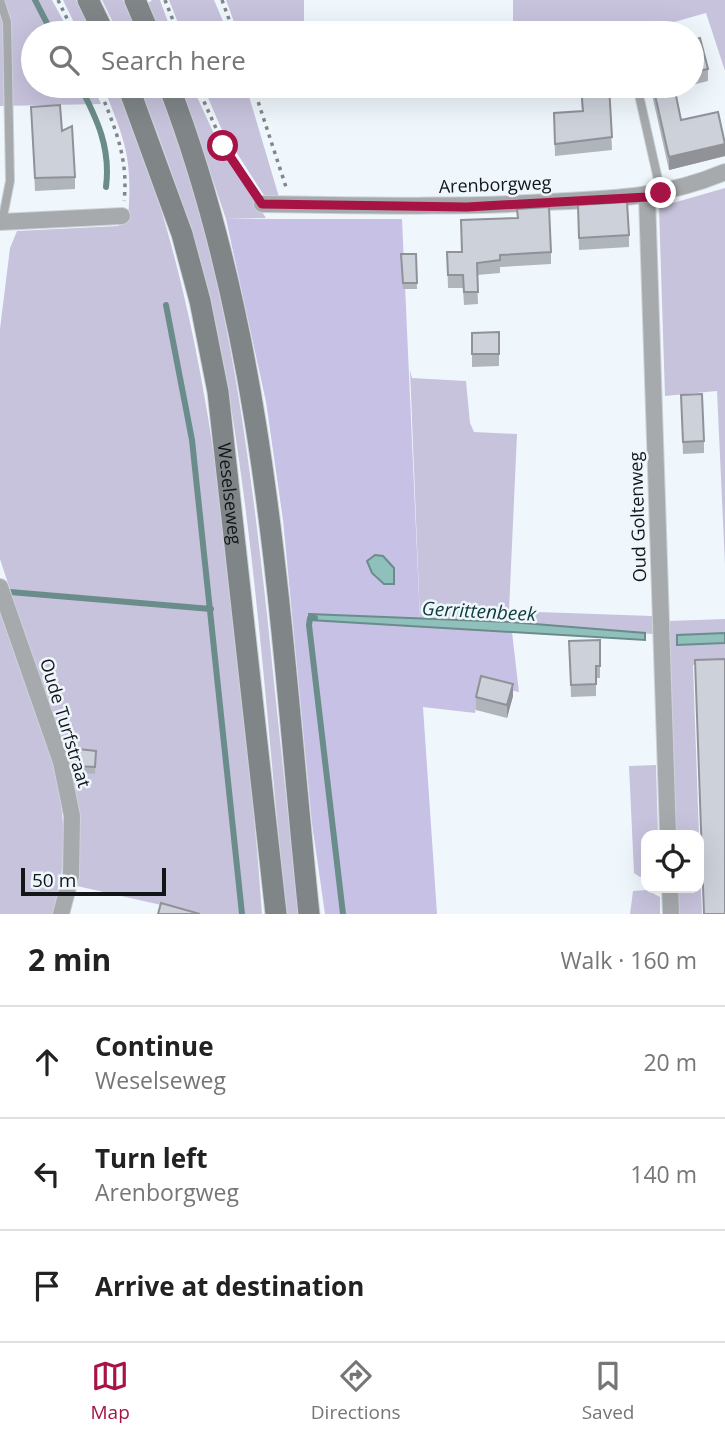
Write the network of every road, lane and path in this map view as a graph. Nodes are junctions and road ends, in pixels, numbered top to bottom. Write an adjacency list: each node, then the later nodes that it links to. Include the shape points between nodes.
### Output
1 (0, 0): 23 (lane, via 7,22 10,181)
2 (58, 0): 7 (path)
3 (88, 0): 8 (main road)
4 (135, 0): 9 (main road)
5 (165, 0): 10 (path)
6 (222, 0): 11 (path)
7 (68, 21)
8 (98, 21)
9 (144, 21)
10 (173, 21)
11 (230, 21)
12 (104, 98): 22 (path, via 122,147 127,178)
13 (132, 98): 28 (main road, Weselseweg, via 182,234 218,393)
14 (173, 98): 29 (main road, Weselseweg, via 215,223 252,385)
15 (202, 98): 20 (path, via 223,146)
16 (257, 98): 21 (path)
17 (639, 98): 19 (lane)
18 (725, 172): 19 (street, Arenborgweg)
19 (654, 195): 21 (street, Arenborgweg, via 467,207); 25 (street, Oud Goltenweg)
20 (262, 204): 21 (street, Arenborgweg)
21 (292, 205)
22 (122, 216): 23 (street)
23 (1, 227)
24 (0, 587): 27 (street, Oude Turfstraat, via 61,762 72,817 71,876)
25 (668, 830)
26 (670, 893): 30 (street)
27 (61, 914)
28 (276, 914)
29 (309, 914)
30 (671, 914)

